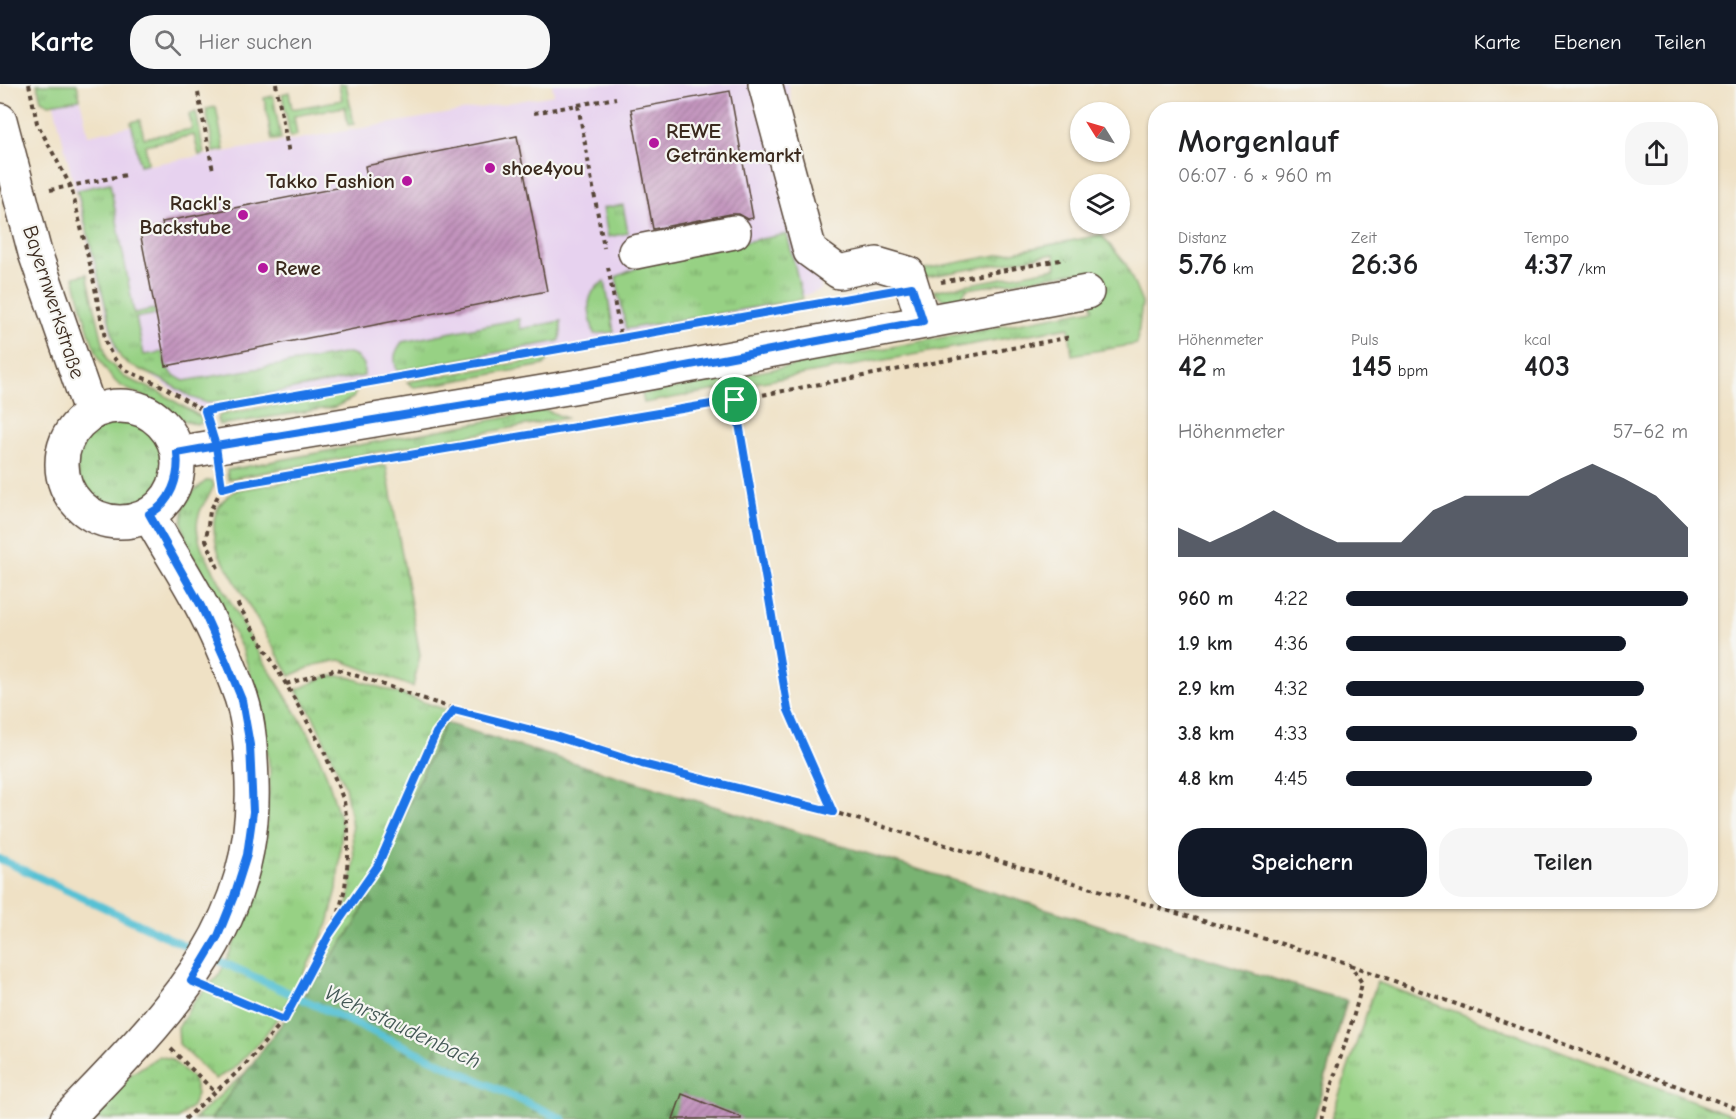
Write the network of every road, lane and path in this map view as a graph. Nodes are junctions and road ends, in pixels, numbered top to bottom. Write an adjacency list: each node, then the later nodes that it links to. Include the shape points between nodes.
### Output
1 (28, 84): 12 (path, via 37,123)
2 (276, 84): 9 (path)
3 (765, 84): 17 (street, via 810,251 839,272 877,264 908,273)
4 (198, 93): 10 (path)
5 (616, 98): 6 (path)
6 (578, 105): 7 (path); 22 (path)
7 (534, 113)
8 (0, 120): 13 (street, Bayernwerkstraße)
9 (289, 154)
10 (213, 171)
11 (126, 175): 12 (path)
12 (71, 187): 13 (path); 24 (path, via 110,354 128,371)
13 (20, 195): 25 (street, Bayernwerkstraße, via 35,253)
14 (734, 232): 15 (street)
15 (635, 252)
16 (1065, 259): 17 (path)
17 (912, 287): 20 (street)
18 (1087, 292): 20 (street)
19 (831, 301): 22 (path)
20 (923, 321): 26 (street, via 585,385)
21 (1071, 337): 23 (path)
22 (621, 338): 24 (path)
23 (735, 400): 28 (path); 34 (path, via 788,710)
24 (205, 411): 26 (path)
25 (91, 413): 27 (street, via 110,407 130,407 148,413 164,426); 29 (street, via 75,426 66,442 63,479 70,496 99,519 118,523 136,521)
26 (216, 446): 27 (street); 28 (path)
27 (177, 453): 29 (street, via 176,482 166,500)
28 (222, 488): 30 (path, via 210,511 206,540)
29 (149, 514): 39 (street, via 201,606 228,666 242,700 250,745 253,812 247,855 218,936)
30 (219, 570)
31 (234, 598): 32 (path)
32 (286, 684): 33 (path, via 338,669); 37 (path, via 324,751 344,801 348,830 345,888)
33 (454, 710): 34 (path, via 642,764); 37 (path, via 436,733 378,865)
34 (833, 812): 35 (path)
35 (1148, 905)
36 (1163, 909): 38 (path)
37 (329, 935): 40 (path)
38 (1350, 964): 43 (path); 46 (path, via 1362,983)
39 (191, 981): 40 (path); 41 (street)
40 (284, 1020): 42 (path)
41 (151, 1030): 42 (path); 44 (street)
42 (215, 1092): 45 (path)
43 (1736, 1108)
44 (67, 1119)
45 (185, 1119)
46 (1322, 1119)

